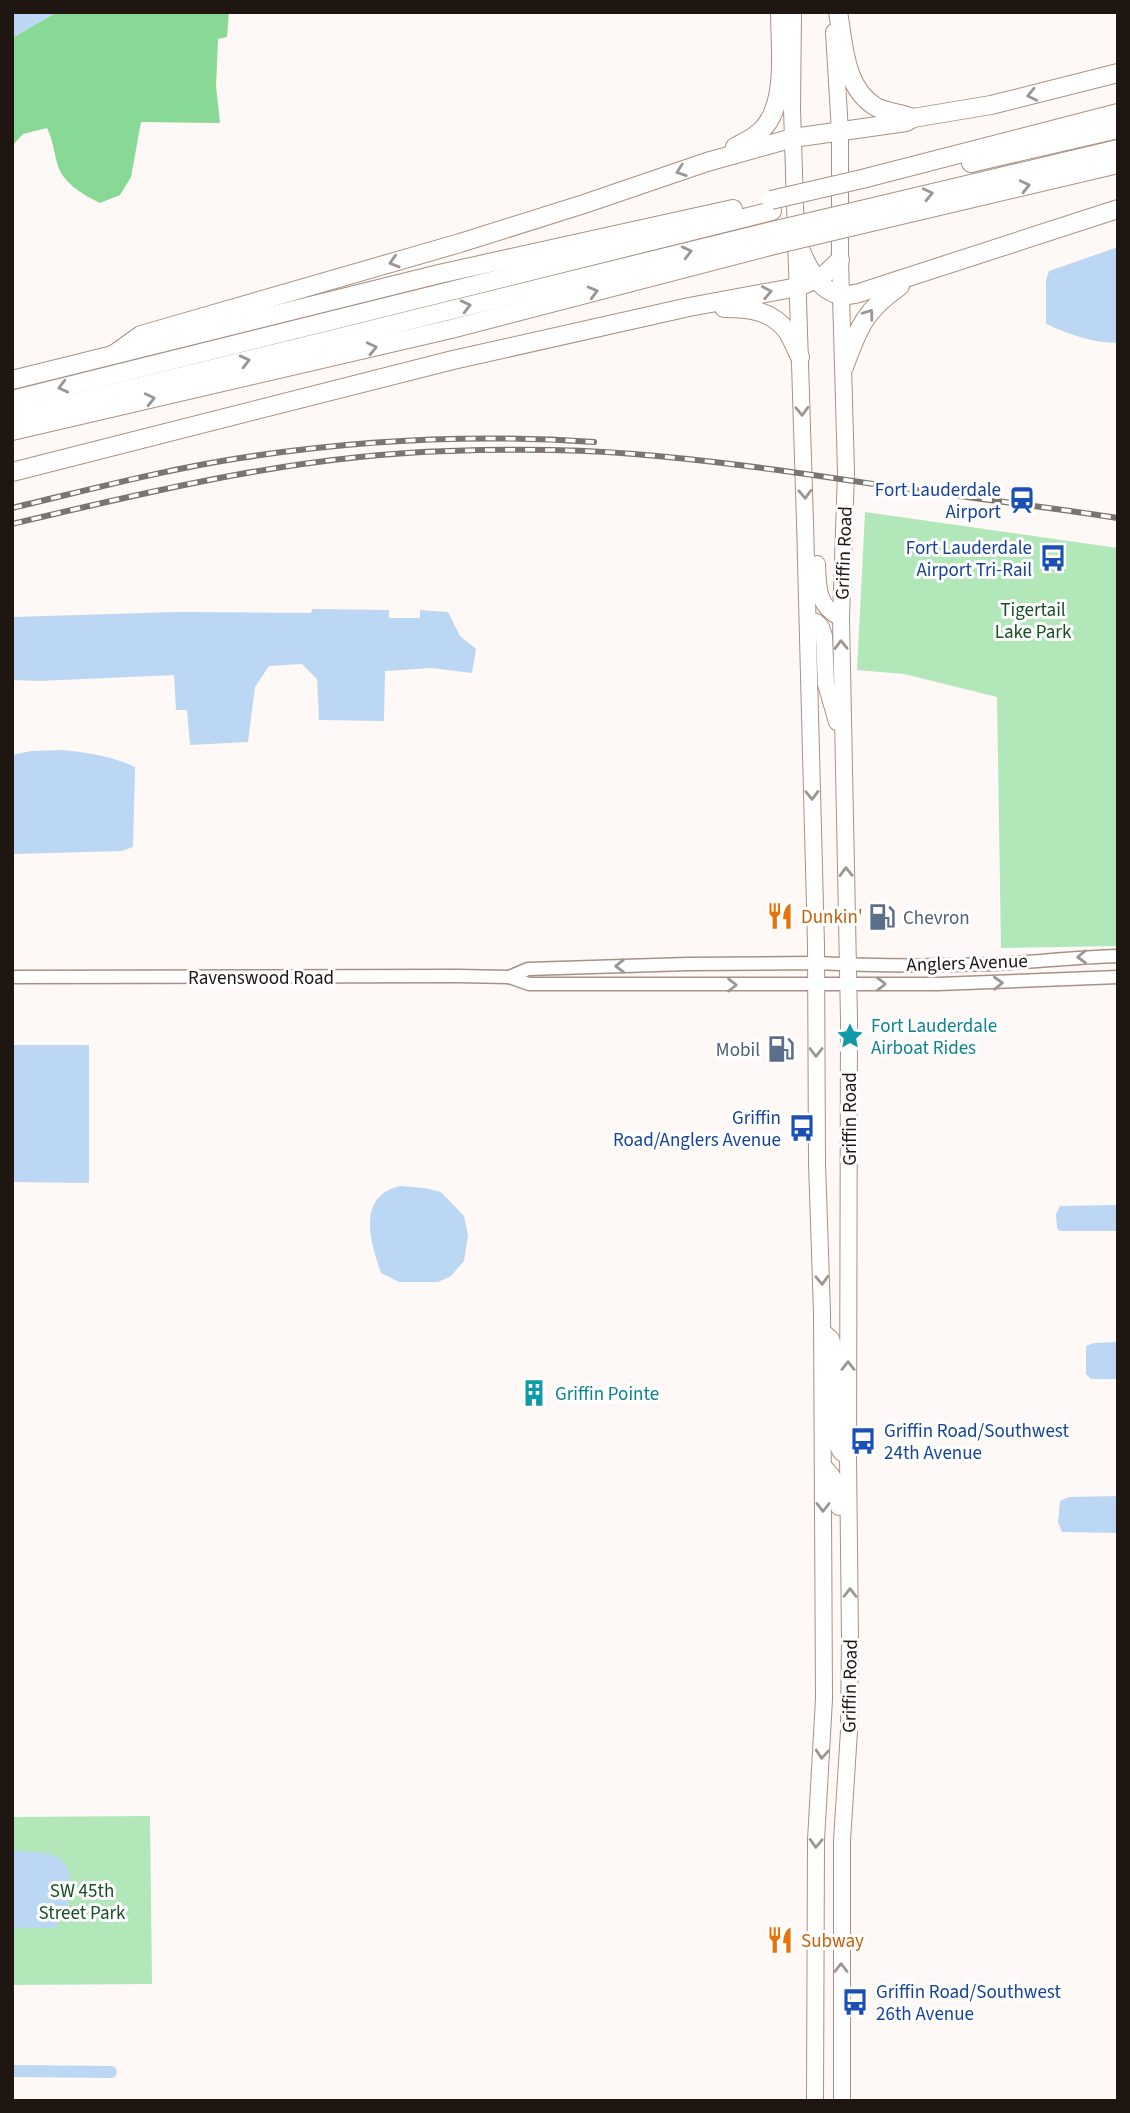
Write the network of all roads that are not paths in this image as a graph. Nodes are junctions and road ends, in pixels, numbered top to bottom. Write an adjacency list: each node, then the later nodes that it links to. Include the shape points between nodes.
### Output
1 (780, 12): 11 (highway, via 775,110 752,138)
2 (793, 12): 9 (main road, Griffin Road)
3 (835, 12): 6 (highway, via 849,74 859,92 877,107); 8 (main road, Griffin Road)
4 (1118, 73): 6 (highway, one-way to 6, via 990,105)
5 (1118, 113): 13 (highway)
6 (913, 118): 8 (highway)
7 (1118, 129): 13 (highway)
8 (840, 132): 9 (highway); 19 (main road, Griffin Road)
9 (793, 138): 11 (highway); 18 (main road, Griffin Road)
10 (1118, 149): 16 (highway, one-way to 10)
11 (724, 157): 25 (highway, one-way to 25, via 460,243 141,335)
12 (1118, 164): 16 (highway, one-way to 12)
13 (862, 184): 14 (highway, bridge)
14 (771, 206): 25 (highway, via 439,274); 29 (highway, one-way to 29)
15 (1118, 209): 20 (highway)
16 (862, 217): 17 (highway, bridge)
17 (773, 238): 30 (highway, one-way to 17); 31 (highway, one-way to 17, via 451,329)
18 (797, 242): 21 (highway); 22 (main road, Griffin Road)
19 (840, 260): 21 (highway); 23 (main road, Griffin Road)
20 (914, 276): 23 (highway); 27 (highway, one-way to 20, via 870,310)
21 (816, 279): 22 (highway); 23 (highway)
22 (798, 287): 24 (highway, one-way to 22); 26 (main road, Griffin Road)
23 (842, 295): 27 (main road, Griffin Road)
24 (689, 307): 26 (highway, via 760,311 788,332); 32 (highway, via 453,360)
25 (113, 355): 28 (highway)
26 (800, 357): 33 (main road, Griffin Road, one-way to 33)
27 (844, 367): 34 (main road, Griffin Road)
28 (12, 380)
29 (12, 400)
30 (12, 418)
31 (12, 431)
32 (12, 472)
33 (806, 522): 34 (main road, via 816,541 822,603); 35 (main road, Griffin Road)
34 (841, 618): 36 (main road, Griffin Road, one-way to 34)
35 (808, 620): 36 (main road, via 821,627 824,636 826,684); 38 (main road, Griffin Road, one-way to 38)
36 (843, 744): 39 (main road, Griffin Road, one-way to 36)
37 (1118, 956): 39 (street, Anglers Avenue, one-way to 39, via 995,964)
38 (816, 963): 39 (street, Anglers Avenue); 41 (street, Ravenswood Road, one-way to 41, via 528,969); 43 (main road, Griffin Road)
39 (848, 965): 44 (main road, Griffin Road)
40 (12, 977): 41 (street, Ravenswood Road)
41 (509, 977): 43 (street, Ravenswood Road, one-way to 43, via 529,984)
42 (1118, 977): 44 (street, Anglers Avenue, one-way to 42)
43 (816, 984): 44 (street, Anglers Avenue); 45 (main road, Griffin Road, one-way to 45)
44 (849, 984): 46 (main road, Griffin Road, one-way to 44)
45 (822, 1332): 46 (main road, via 834,1348 834,1440); 47 (main road, Griffin Road)
46 (848, 1457): 48 (main road, Griffin Road)
47 (823, 1466): 48 (main road, via 838,1488 839,1548); 49 (main road, Griffin Road, one-way to 49, via 824,1699 816,1840)
48 (850, 1566): 50 (main road, Griffin Road, one-way to 48, via 842,1840 849,1731)
49 (815, 2101)
50 (842, 2101)

